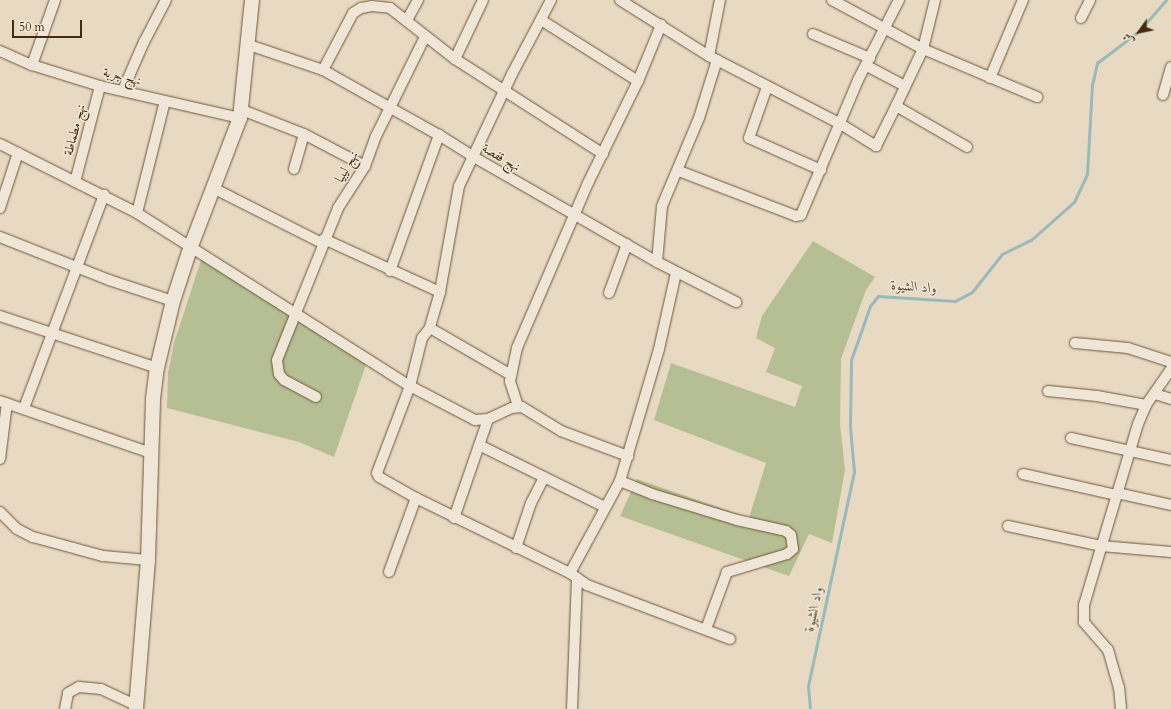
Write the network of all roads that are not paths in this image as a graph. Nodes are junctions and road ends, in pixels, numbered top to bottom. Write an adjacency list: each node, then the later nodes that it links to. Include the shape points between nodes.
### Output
1 (55, 0): 27 (street)
2 (166, 0): 35 (street)
3 (418, 0): 15 (street)
4 (483, 0): 25 (street)
5 (551, 0): 16 (street)
6 (620, 0): 17 (street)
7 (720, 0): 24 (street)
8 (832, 0): 18 (street)
9 (899, 0): 18 (street)
10 (935, 0): 22 (street)
11 (1023, 0): 30 (street)
12 (1090, 0): 14 (street)
13 (249, 1): 21 (main road)
14 (1081, 18)
15 (407, 20): 20 (street); 29 (street, via 390,8 361,8 353,13)
16 (541, 20): 31 (street); 36 (street)
17 (661, 25): 24 (street); 31 (street)
18 (885, 28): 22 (street); 26 (street)
19 (813, 34): 26 (street)
20 (424, 37): 25 (street); 41 (street, نهج ليبيا)
21 (249, 45): 29 (street, نهج قفصة); 42 (main road)
22 (923, 50): 30 (street); 33 (street)
23 (0, 51): 27 (street, نهج جربة)
24 (713, 58): 34 (street); 54 (street, via 699,118)
25 (455, 59): 36 (street)
26 (869, 62): 33 (street); 43 (street)
27 (32, 65): 32 (street, نهج جربة)
28 (1171, 67): 37 (street)
29 (323, 70): 41 (street, نهج قفصة)
30 (990, 78): 38 (street)
31 (638, 81): 49 (street)
32 (100, 86): 35 (street, نهج جربة); 55 (street, نهج مطماطة)
33 (905, 86): 40 (street)
34 (767, 87): 43 (street); 53 (street, via 749,138)
35 (123, 90): 39 (street, نهج جربة)
36 (504, 92): 49 (street); 50 (street)
37 (1163, 95)
38 (1037, 97)
39 (165, 101): 42 (street, نهج جربة); 59 (street)
40 (896, 106): 43 (street, via 876,146); 47 (street)
41 (390, 107): 45 (street, نهج قفصة); 51 (street, نهج ليبيا)
42 (241, 114): 44 (street, نهج جربة); 56 (main road)
43 (839, 123): 53 (street)
44 (304, 134): 51 (street, نهج جربة); 52 (street)
45 (440, 134): 50 (street, نهج قفصة); 67 (street)
46 (0, 144): 48 (street)
47 (967, 147)
48 (18, 153): 55 (street); 58 (street)
49 (603, 154): 60 (street)
50 (472, 156): 60 (street, نهج قفصة); 69 (street, via 458,190)
51 (365, 166): 62 (street, نهج ليبيا, via 338,208)
52 (294, 169)
53 (820, 170): 54 (street, via 803,210 796,216)
54 (679, 171): 65 (street, via 666,194 661,211)
55 (75, 182): 57 (street)
56 (215, 189): 62 (street); 64 (main road)
57 (104, 195): 59 (street); 66 (street)
58 (0, 208)
59 (137, 214): 64 (street)
60 (574, 214): 63 (street, نهج قفصة); 81 (street, via 529,324 521,337)
61 (0, 237): 66 (street)
62 (323, 241): 67 (street); 73 (street, نهج ليبيا)
63 (627, 244): 65 (street, نهج قفصة); 70 (street)
64 (191, 246): 71 (main road); 73 (street)
65 (657, 262): 68 (street, نهج قفصة)
66 (79, 268): 71 (street); 76 (street, via 64,297)
67 (390, 271): 69 (street)
68 (676, 273): 72 (street, نهج قفصة); 96 (street, via 659,349)
69 (440, 292): 75 (street)
70 (609, 293)
71 (173, 301): 79 (main road)
72 (736, 302)
73 (295, 311): 82 (street); 85 (street, نهج ليبيا, via 276,366 284,380)
74 (0, 316): 76 (street)
75 (430, 328): 81 (street); 82 (street, via 422,338)
76 (52, 334): 79 (street); 90 (street)
77 (1075, 343): 78 (street, via 1128,348)
78 (1171, 362)
79 (157, 368): 95 (main road, via 152,399)
80 (1171, 369): 84 (street)
81 (511, 375): 89 (street)
82 (410, 386): 91 (street, via 475,420); 103 (street, via 377,473 379,478)
83 (1048, 391): 88 (street)
84 (1155, 394): 86 (street); 88 (street)
85 (316, 397)
86 (1171, 399)
87 (3, 402): 90 (street); 97 (street)
88 (1146, 405): 94 (street)
89 (518, 406): 91 (street); 96 (street, via 561,431)
90 (24, 408): 95 (street)
91 (488, 419): 93 (street)
92 (1071, 438): 94 (street)
93 (481, 446): 100 (street); 107 (street)
94 (1128, 451): 98 (street); 102 (street)
95 (152, 453): 112 (main road)
96 (628, 456): 101 (street)
97 (0, 458)
98 (1171, 460)
99 (1023, 474): 102 (street)
100 (544, 476): 105 (street); 110 (street, via 531,503)
101 (620, 480): 105 (street); 115 (street, via 652,494 737,520 786,531 791,535 793,549 787,554 727,572)
102 (1117, 494): 104 (street); 109 (street)
103 (416, 498): 107 (street); 113 (street)
104 (1171, 505)
105 (605, 506): 114 (street)
106 (0, 512): 112 (street, via 17,529 39,539 104,556)
107 (454, 518): 110 (street)
108 (1008, 526): 109 (street)
109 (1101, 546): 111 (street); 120 (street, via 1082,618 1108,650 1119,688)
110 (516, 548): 114 (street)
111 (1171, 552)
112 (148, 560): 117 (main road)
113 (389, 572)
114 (573, 575): 115 (street, via 587,584); 119 (street)
115 (706, 629): 116 (street)
116 (730, 639)
117 (136, 707): 118 (street, via 101,689 79,687 68,693)
118 (65, 709)
119 (572, 709)
120 (1121, 709)

